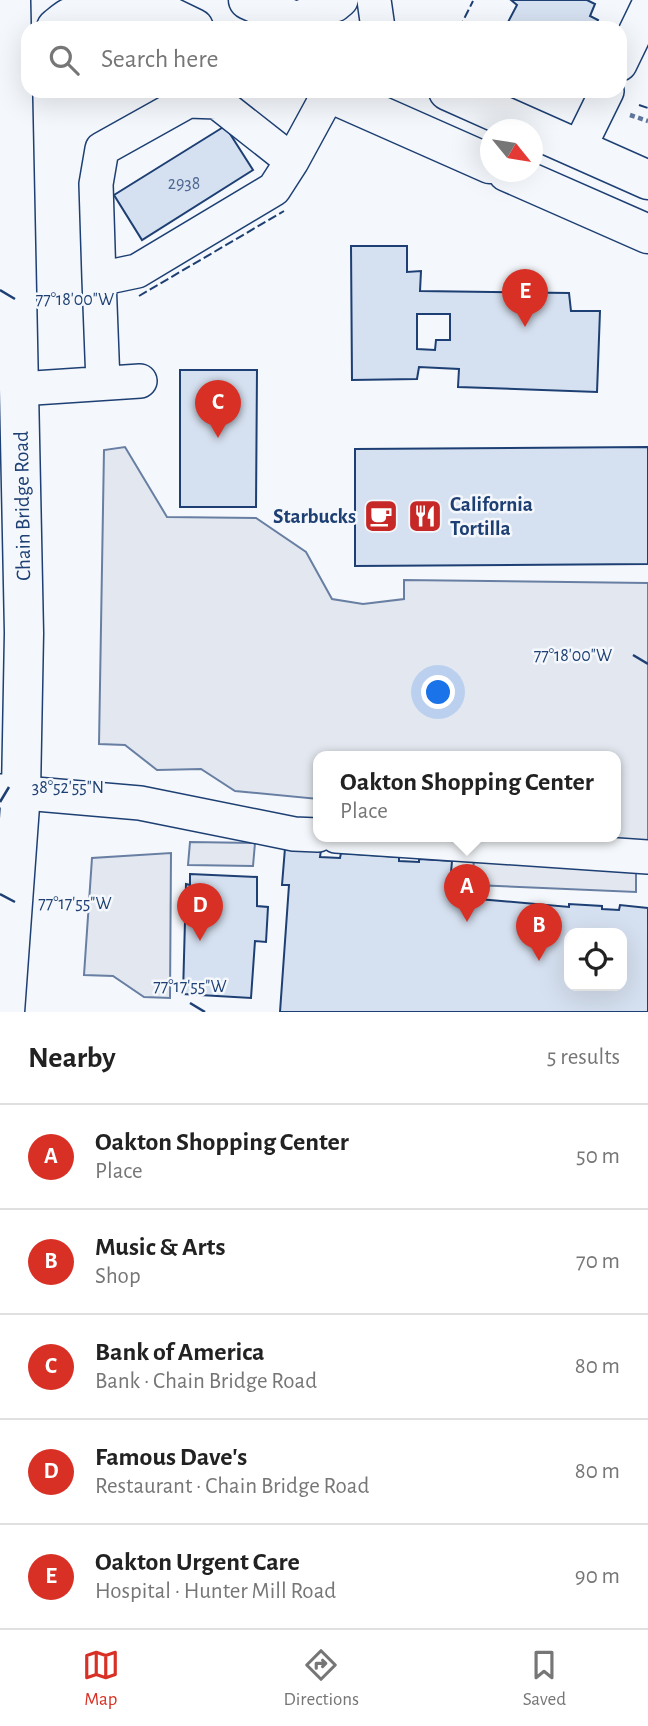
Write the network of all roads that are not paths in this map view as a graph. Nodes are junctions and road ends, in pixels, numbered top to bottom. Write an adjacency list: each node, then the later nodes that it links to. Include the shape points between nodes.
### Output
1 (11, 0): 18 (main road, Chain Bridge Road)
2 (248, 0): 9 (main road)
3 (341, 0): 10 (street)
4 (374, 0): 11 (street)
5 (148, 6): 7 (main road, via 133,14 107,12); 8 (main road)
6 (648, 6): 12 (street)
7 (65, 21)
8 (179, 21)
9 (294, 21)
10 (306, 21)
11 (377, 21)
12 (633, 52)
13 (26, 98): 18 (main road)
14 (324, 98): 21 (street)
15 (341, 98): 20 (main road)
16 (463, 98): 19 (main road)
17 (616, 102): 19 (street)
18 (15, 134): 28 (main road, Chain Bridge Road)
19 (578, 150): 22 (main road)
20 (480, 159)
21 (292, 161): 25 (street, via 274,189 137,271); 25 (street, via 216,102 188,101 102,149 96,184)
22 (648, 180)
23 (530, 182): 24 (main road)
24 (648, 234)
25 (99, 279): 27 (street)
26 (140, 381): 27 (street)
27 (103, 383): 28 (street)
28 (19, 388): 29 (main road, Chain Bridge Road, via 24,632)
29 (11, 791): 30 (street, via 140,803); 33 (main road, Chain Bridge Road)
30 (313, 835)
31 (425, 842): 32 (street)
32 (648, 857)
33 (5, 1012)

